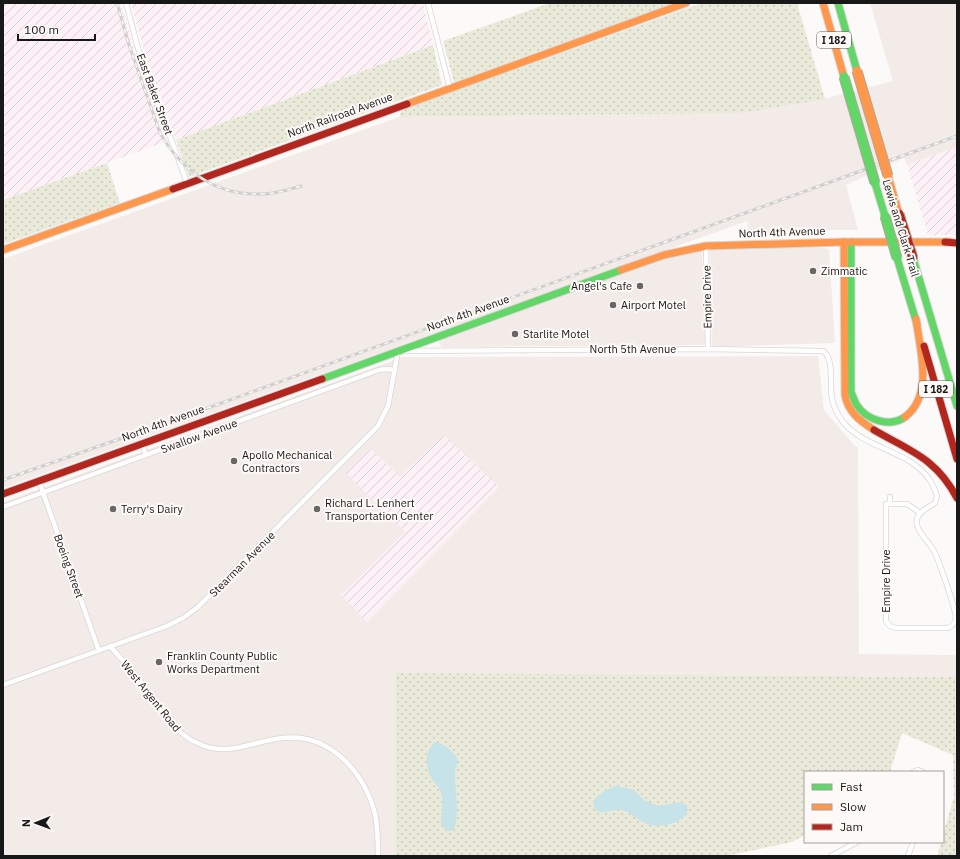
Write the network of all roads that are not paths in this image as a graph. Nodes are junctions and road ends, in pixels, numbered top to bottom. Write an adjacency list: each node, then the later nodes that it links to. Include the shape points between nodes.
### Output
1 (126, 3): 7 (street, East Baker Street, via 138,48)
2 (428, 3): 6 (street)
3 (686, 3): 6 (main road, North Railroad Avenue)
4 (823, 3): 12 (main road, Lewis and Clark Trail / I 182, bridge)
5 (839, 3): 14 (main road, Lewis and Clark Trail / I 182, bridge)
6 (450, 89): 7 (main road, North Railroad Avenue)
7 (187, 183): 11 (main road, North Railroad Avenue)
8 (847, 242): 9 (main road, North 4th Avenue); 10 (main road, North 4th Avenue); 12 (main road, via 851,392 858,408 871,419 882,422 899,420 909,414 919,400 922,389 922,364); 26 (main road, via 845,389 849,407 860,421 925,458 940,472)
9 (957, 243)
10 (706, 246): 13 (street, Empire Drive); 15 (main road, North 4th Avenue, via 664,255)
11 (3, 250)
12 (916, 319): 21 (main road, Lewis and Clark Trail / I 182)
13 (708, 349): 15 (street, North 5th Avenue); 29 (street, North 5th Avenue, via 823,352 830,359 831,392 836,411 849,428 912,464 930,480 937,496 935,503)
14 (940, 350): 17 (main road); 18 (main road, Lewis and Clark Trail / I 182)
15 (398, 351): 16 (street, Stearman Avenue); 19 (main road, North 4th Avenue)
16 (395, 370): 20 (street, Swallow Avenue, via 379,370); 30 (street, Stearman Avenue, via 388,406 378,426 205,601 175,622)
17 (957, 387)
18 (957, 406)
19 (142, 444): 20 (street); 22 (main road, North 4th Avenue)
20 (146, 455): 23 (street, Swallow Avenue)
21 (957, 460)
22 (39, 481): 23 (street, Boeing Street); 24 (main road, North 4th Avenue)
23 (43, 492): 28 (street, Swallow Avenue); 31 (street, Boeing Street)
24 (3, 494)
25 (890, 497): 27 (street)
26 (957, 498)
27 (890, 504): 29 (street, via 908,504); 29 (street, Empire Drive, via 886,504 886,618 892,628 948,628 956,619 934,551 917,526)
28 (3, 507)
29 (920, 513)
30 (110, 646): 31 (street, Stearman Avenue); 36 (street, West Argent Road, via 176,728 196,743 229,750 279,738 308,739 337,754 357,775 370,799 378,828)
31 (99, 650): 32 (street, Stearman Avenue)
32 (3, 685)
33 (857, 843): 35 (street)
34 (913, 843): 38 (street)
35 (841, 854): 37 (street)
36 (378, 856)
37 (831, 856)
38 (908, 856)

